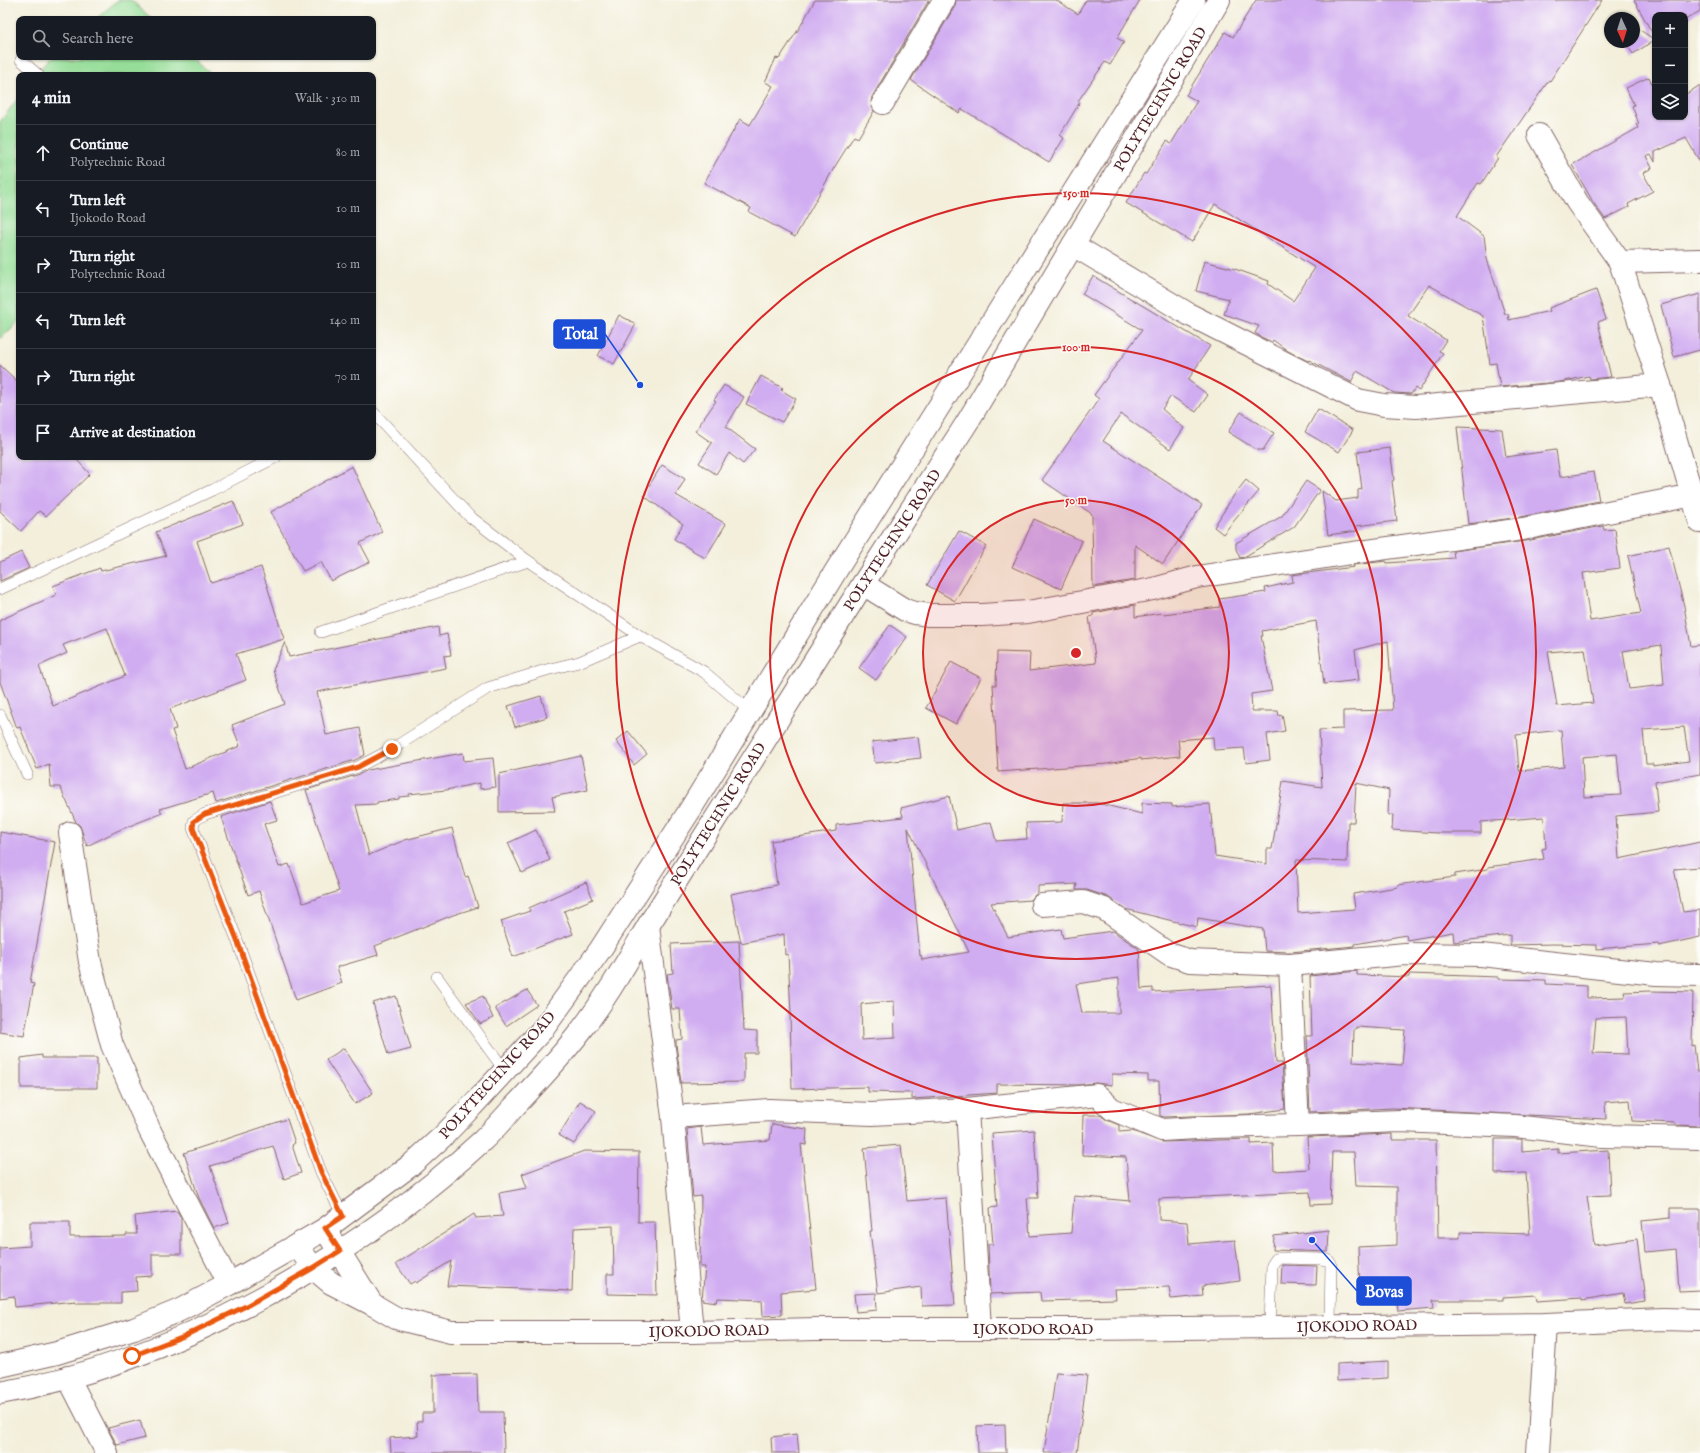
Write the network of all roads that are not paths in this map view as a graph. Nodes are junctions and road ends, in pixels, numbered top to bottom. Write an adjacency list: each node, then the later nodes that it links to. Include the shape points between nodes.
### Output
1 (944, 0): 6 (main road)
2 (1194, 0): 20 (main road, POLYTECHNIC ROAD, via 841,562)
3 (1219, 0): 8 (main road, POLYTECHNIC ROAD)
4 (21, 60): 5 (lane)
5 (35, 72)
6 (883, 103)
7 (1539, 135): 10 (main road, via 1578,202)
8 (1073, 245): 11 (main road, via 1190,315 1358,400 1416,407); 16 (main road, POLYTECHNIC ROAD, via 968,421)
9 (1700, 260): 10 (main road)
10 (1620, 262): 11 (main road)
11 (1660, 385): 14 (main road)
12 (376, 415): 15 (lane, via 469,516)
13 (270, 460): 17 (lane, via 198,497)
14 (1697, 509): 16 (main road, via 1523,528 1345,554 1198,577 1153,589 1028,612 982,615 916,613 905,610)
15 (528, 561): 18 (lane); 19 (lane)
16 (863, 584): 25 (main road, POLYTECHNIC ROAD)
17 (0, 589)
18 (321, 632)
19 (640, 636): 20 (lane, via 704,672); 34 (lane, via 579,662 488,688 392,749 358,767 205,814 194,821 193,828 236,937 321,1172)
20 (750, 712): 29 (main road, POLYTECHNIC ROAD, via 600,950 543,1028)
21 (0, 715): 22 (lane)
22 (28, 774)
23 (70, 833): 39 (main road, via 90,962 112,1045 150,1131)
24 (1042, 905): 26 (main road, via 1083,902 1104,909 1169,954 1190,962)
25 (648, 926): 31 (main road); 37 (main road, POLYTECHNIC ROAD, via 578,1035 550,1069 483,1140 426,1189)
26 (1290, 965): 27 (main road, via 1405,954 1481,955 1656,974); 32 (main road)
27 (1700, 975)
28 (437, 977): 29 (lane)
29 (505, 1071): 34 (main road, POLYTECHNIC ROAD, via 452,1127 411,1165)
30 (968, 1109): 31 (main road, via 872,1114 768,1110); 32 (main road, via 1097,1095 1112,1109 1162,1130); 45 (main road)
31 (673, 1117): 46 (main road)
32 (1298, 1125): 33 (main road, via 1400,1121 1515,1126 1602,1136)
33 (1700, 1138)
34 (343, 1216): 35 (main road, POLYTECHNIC ROAD)
35 (325, 1228): 36 (main road, POLYTECHNIC ROAD); 37 (main road, IJOKODO ROAD)
36 (297, 1245): 38 (main road, IJOKODO ROAD); 39 (main road, POLYTECHNIC ROAD)
37 (340, 1251): 38 (main road, POLYTECHNIC ROAD); 40 (main road, IJOKODO ROAD)
38 (313, 1268): 40 (main road, IJOKODO ROAD, via 331,1284); 48 (main road, POLYTECHNIC ROAD, via 248,1305 184,1336)
39 (229, 1284): 47 (main road, POLYTECHNIC ROAD, via 180,1310 134,1329 57,1353)
40 (372, 1304): 46 (main road, IJOKODO ROAD, via 396,1318 451,1332)
41 (1700, 1320): 42 (main road, IJOKODO ROAD)
42 (1546, 1324): 44 (main road, IJOKODO ROAD); 51 (main road)
43 (1270, 1326): 44 (main road, IJOKODO ROAD); 44 (lane, via 1272,1265 1276,1259 1281,1258 1321,1259 1328,1260 1331,1264); 45 (main road, IJOKODO ROAD)
44 (1330, 1326)
45 (980, 1329): 46 (main road, IJOKODO ROAD)
46 (692, 1332)
47 (0, 1366)
48 (68, 1377): 49 (main road, POLYTECHNIC ROAD); 50 (main road)
49 (0, 1393)
50 (107, 1453)
51 (1538, 1453)

